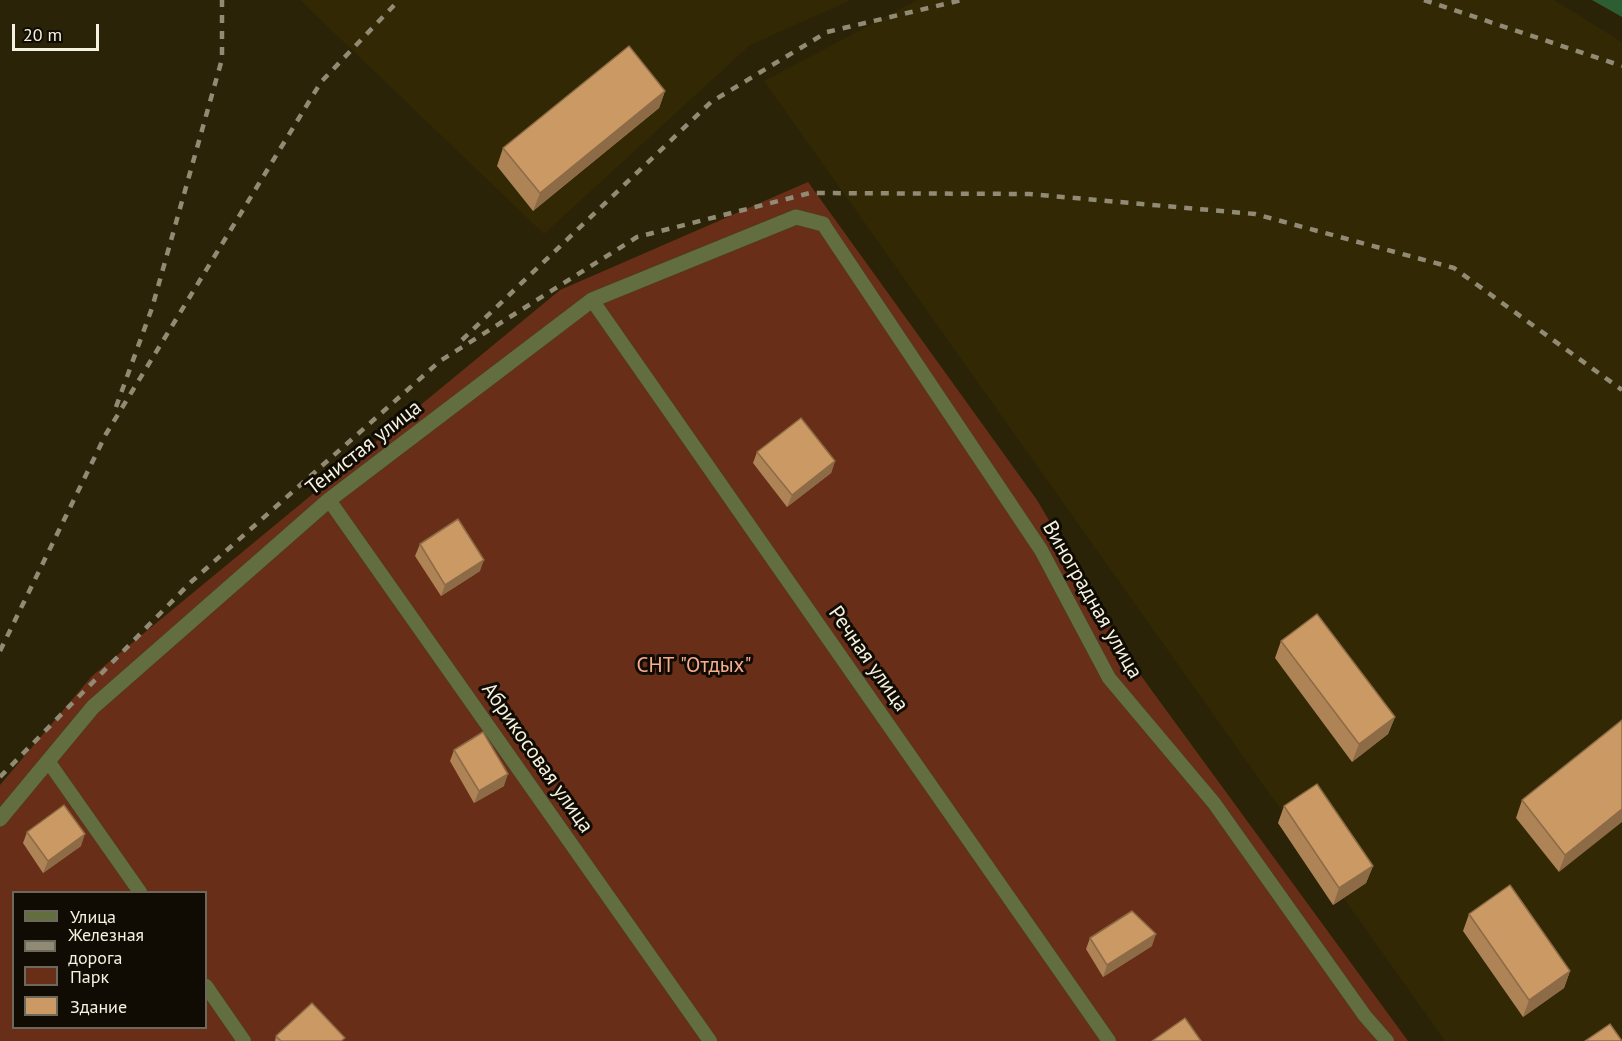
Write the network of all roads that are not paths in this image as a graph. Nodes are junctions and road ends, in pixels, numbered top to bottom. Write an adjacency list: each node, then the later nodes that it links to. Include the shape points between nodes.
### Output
1 (823, 224): 2 (street, Тенистая улица, via 796,216); 11 (lane, Виноградная улица, via 1041,550 1109,678 1214,803)
2 (592, 300): 3 (street, Тенистая улица); 10 (lane, Речная улица)
3 (329, 500): 4 (street, Тенистая улица, via 93,707); 9 (lane, Абрикосовая улица)
4 (48, 761): 5 (street, Тенистая улица); 6 (lane)
5 (0, 819)
6 (139, 891)
7 (207, 987): 8 (lane)
8 (244, 1041)
9 (710, 1041)
10 (1108, 1041)
11 (1386, 1041)

